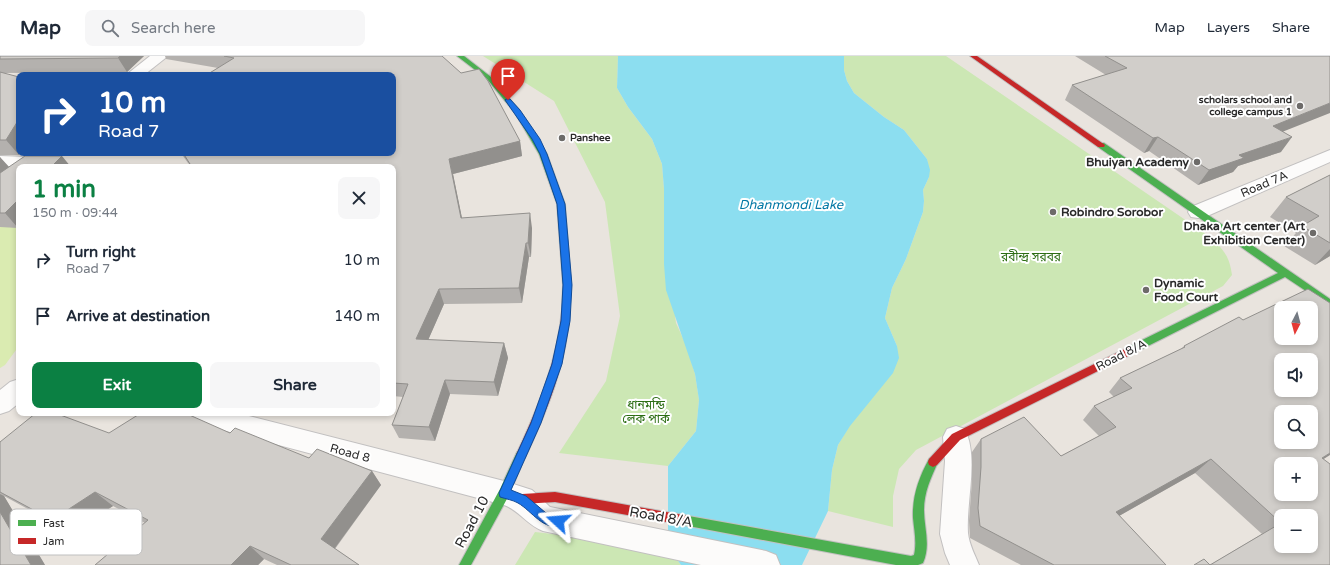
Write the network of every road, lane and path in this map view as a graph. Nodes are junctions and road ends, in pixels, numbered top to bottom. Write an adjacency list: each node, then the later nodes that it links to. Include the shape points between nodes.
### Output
1 (160, 56): 4 (street)
2 (460, 56): 15 (street, Road 10, via 489,78 518,112 536,139 561,204 568,285 566,321 557,364)
3 (973, 56): 8 (street)
4 (138, 72)
5 (1330, 155): 8 (street, Road 7A)
6 (14, 159): 7 (street)
7 (40, 164)
8 (1198, 212): 9 (street)
9 (1285, 273): 10 (street); 14 (street, Road 8/A)
10 (1330, 304)
11 (16, 391): 12 (street)
12 (0, 404)
13 (207, 416): 15 (street, Road 8)
14 (956, 437): 16 (street, Road 8/A, via 933,462 924,480 919,518 923,549 919,559 910,562); 19 (street, via 958,461 954,534)
15 (513, 496): 16 (street); 17 (street, Road 10)
16 (549, 507): 18 (street, Road 8/A)
17 (465, 565)
18 (766, 565)
19 (964, 565)

